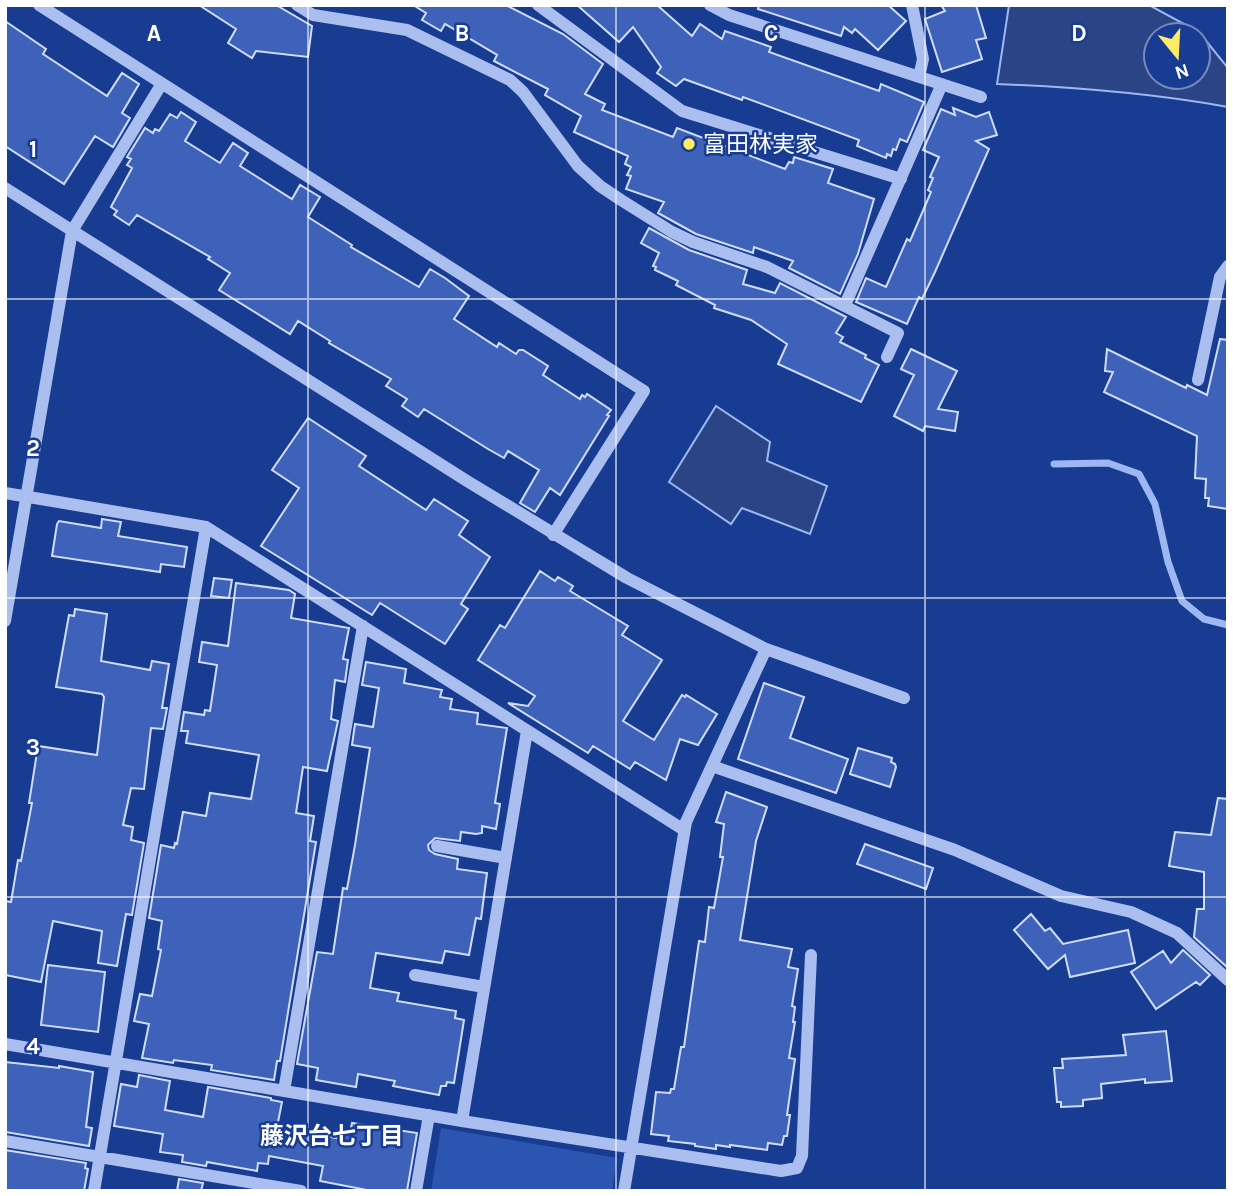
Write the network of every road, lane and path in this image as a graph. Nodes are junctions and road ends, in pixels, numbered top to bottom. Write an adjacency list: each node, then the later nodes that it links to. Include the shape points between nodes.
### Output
1 (39, 5): 7 (street)
2 (297, 5): 14 (street, via 313,15 407,30 510,80 578,166 600,186 672,232 767,267)
3 (538, 5): 10 (street, via 682,111)
4 (710, 5): 6 (street)
5 (912, 5): 6 (street, via 923,59)
6 (919, 77): 8 (street)
7 (161, 85): 12 (street); 20 (street, via 644,391)
8 (942, 85): 9 (street); 10 (street)
9 (981, 97)
10 (901, 179): 14 (street)
11 (5, 188): 12 (street)
12 (72, 231): 18 (street); 20 (street)
13 (1228, 265): 16 (street, via 1220,277)
14 (845, 305): 15 (street, via 898,333)
15 (887, 357)
16 (1198, 380)
17 (5, 493): 18 (street)
18 (26, 496): 19 (street); 21 (street)
19 (206, 527): 22 (street); 35 (street)
20 (553, 535): 23 (street)
21 (5, 621)
22 (363, 626): 25 (street); 36 (street)
23 (766, 649): 24 (street); 26 (street)
24 (904, 698)
25 (527, 731): 27 (street); 29 (street)
26 (712, 766): 27 (street); 32 (street, via 955,850 1061,896 1130,912 1177,933)
27 (684, 830): 40 (street)
28 (437, 846): 29 (street)
29 (506, 858): 33 (street)
30 (811, 956): 40 (street, via 802,1156 797,1168 781,1171)
31 (415, 975): 33 (street)
32 (1228, 980)
33 (484, 987): 38 (street)
34 (5, 1044): 35 (street)
35 (116, 1063): 36 (street); 41 (street)
36 (284, 1091): 37 (street)
37 (429, 1115): 38 (street); 44 (street)
38 (462, 1121): 40 (street)
39 (5, 1142): 41 (street)
40 (631, 1147): 45 (street)
41 (100, 1157): 42 (street); 43 (street)
42 (94, 1191)
43 (301, 1191)
44 (416, 1191)
45 (624, 1191)

